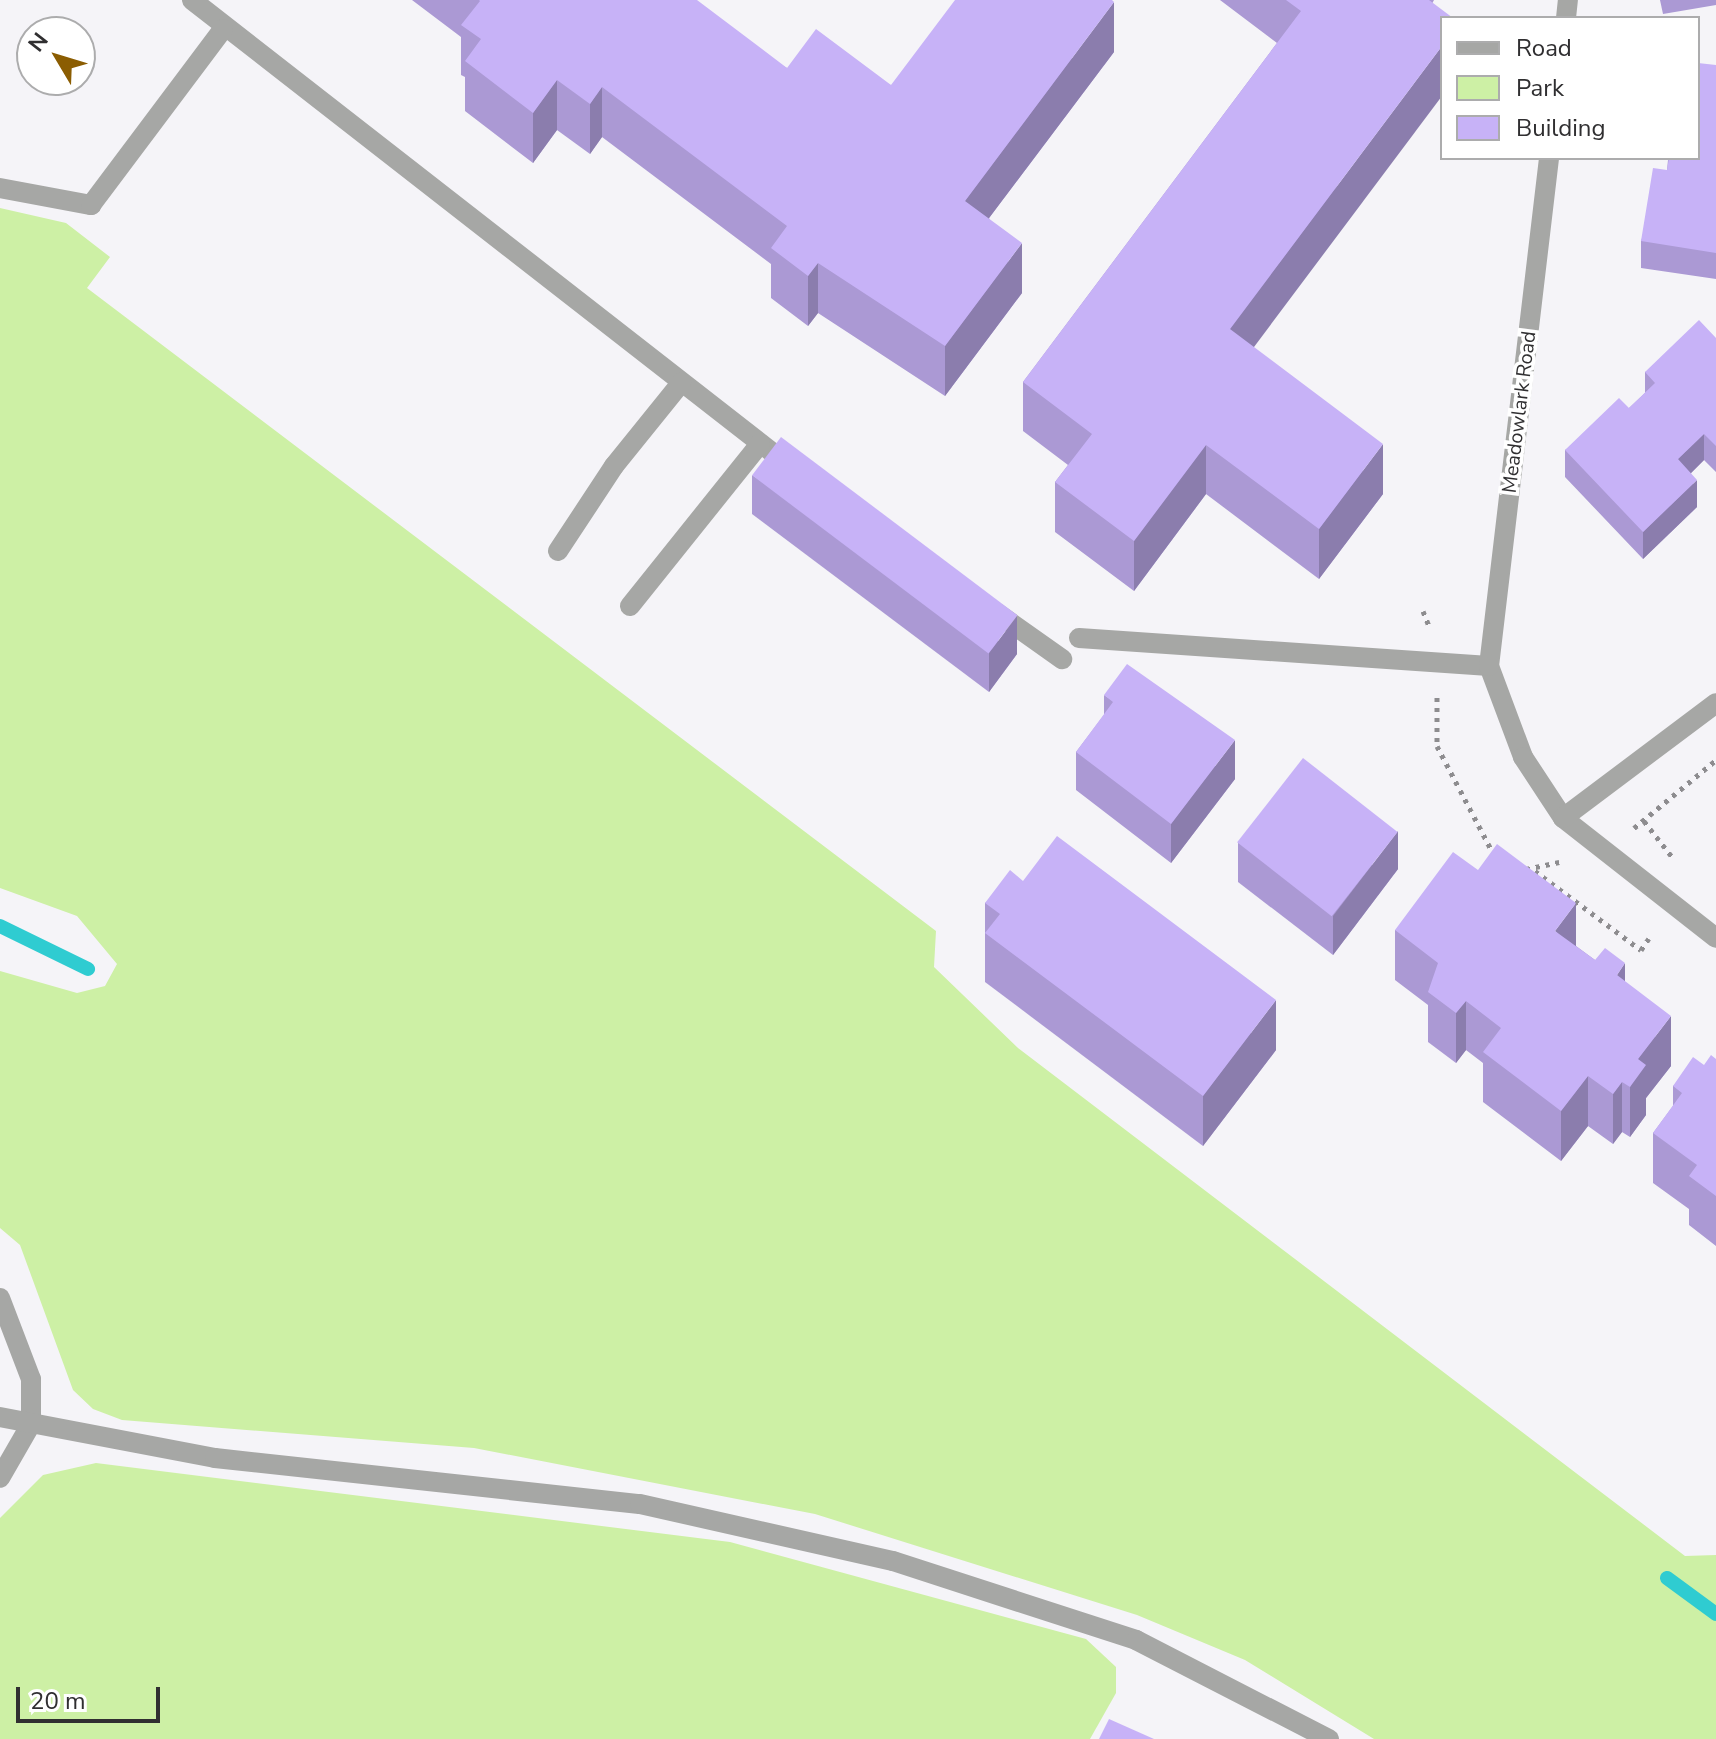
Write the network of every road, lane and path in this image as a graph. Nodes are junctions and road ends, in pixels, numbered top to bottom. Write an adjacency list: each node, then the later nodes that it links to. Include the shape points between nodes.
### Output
1 (192, 0): 2 (street)
2 (223, 29): 4 (street, via 91,205); 5 (street)
3 (1549, 160): 13 (street, Meadowlark Road)
4 (0, 188)
5 (681, 383): 6 (street); 8 (street, via 614,466)
6 (760, 444): 7 (street); 10 (street)
7 (805, 478)
8 (558, 551)
9 (971, 595): 12 (street)
10 (630, 606)
11 (1079, 638): 13 (street)
12 (1062, 659)
13 (1489, 666): 17 (street, Meadowlark Road, via 1523,757)
14 (1437, 695): 20 (path, via 1437,746)
15 (1716, 703): 17 (street)
16 (1716, 760): 18 (path)
17 (1563, 818): 24 (street, Meadowlark Road)
18 (1632, 829)
19 (1559, 862): 21 (path)
20 (1500, 863)
21 (1534, 871): 22 (path); 23 (path, via 1641,950)
22 (1509, 875)
23 (1649, 938)
24 (1716, 938)
25 (0, 1298): 27 (street, via 31,1379)
26 (0, 1417): 27 (street)
27 (31, 1424): 28 (street); 29 (street, via 215,1458 640,1504 893,1561 1136,1640)
28 (0, 1478)
29 (1329, 1739)

